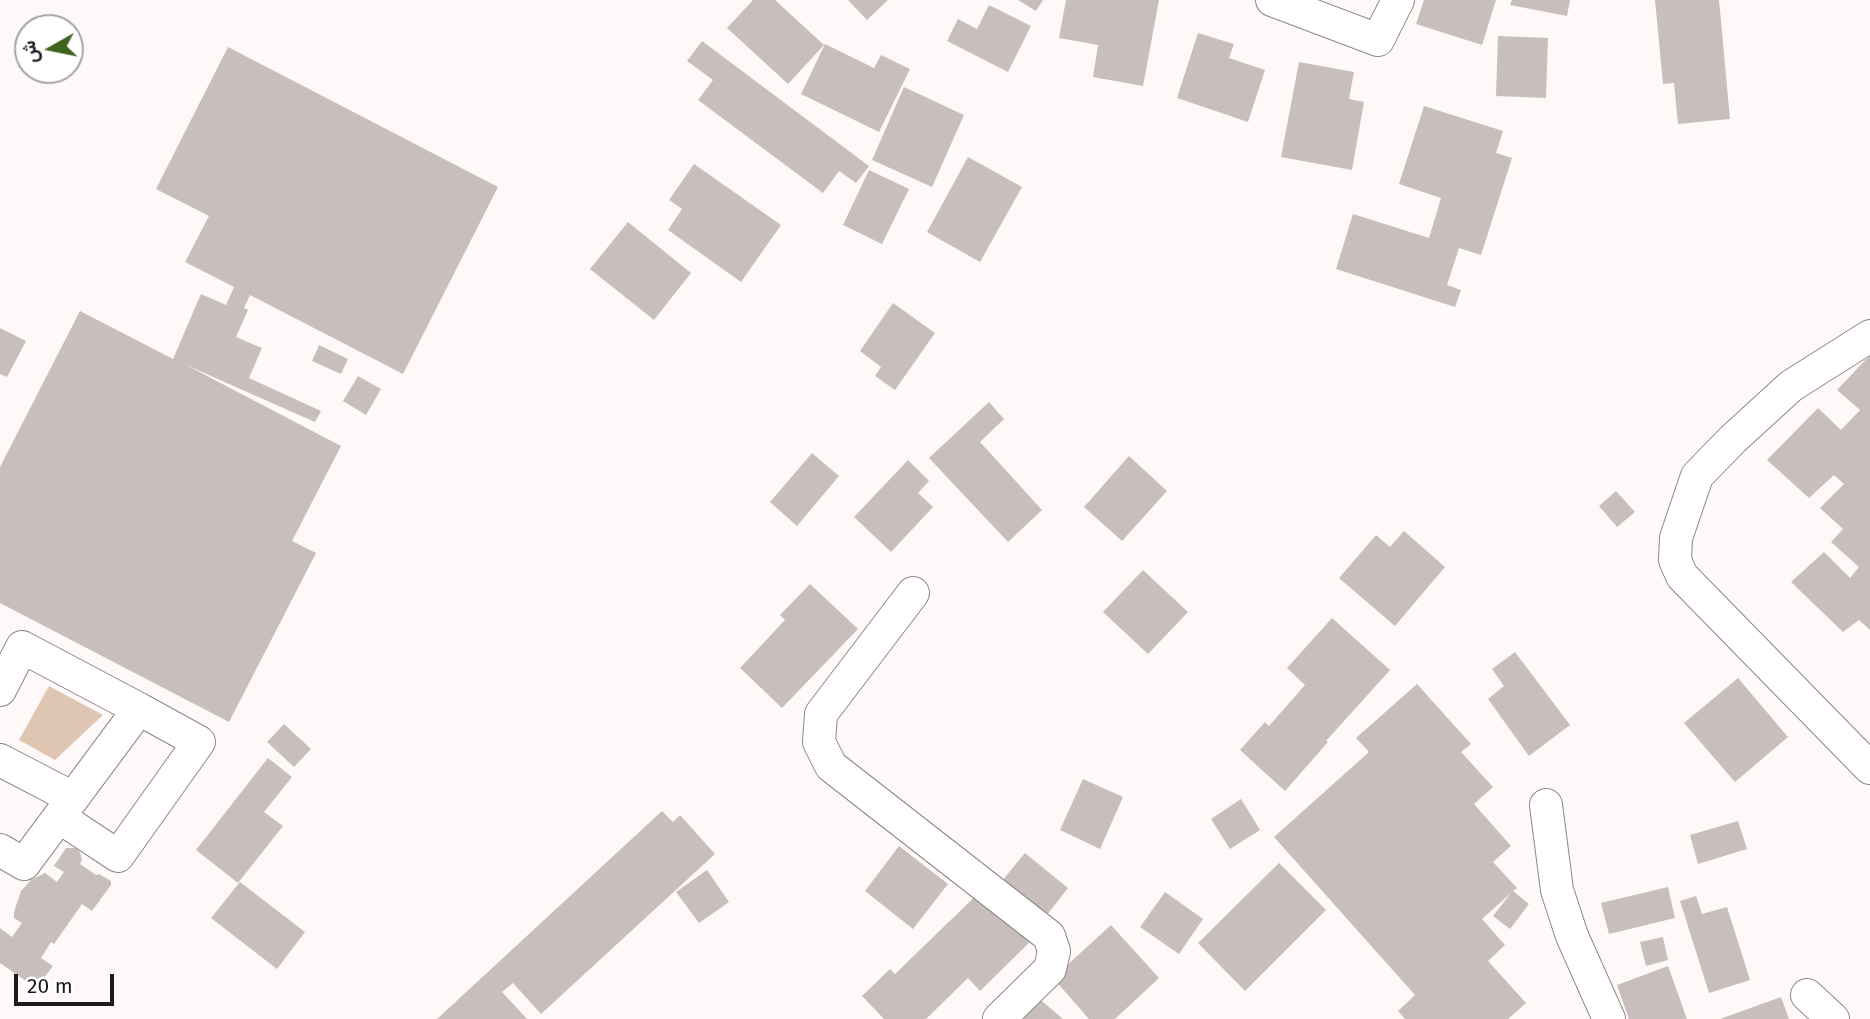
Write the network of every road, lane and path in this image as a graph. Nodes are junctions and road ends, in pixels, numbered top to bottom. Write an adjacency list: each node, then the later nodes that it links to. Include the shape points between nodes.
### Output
1 (1272, 0): 2 (street, via 1378,40)
2 (1398, 0)
3 (1870, 336): 8 (street, via 1791,386 1697,476 1676,538 1675,560 1682,576)
4 (913, 593): 13 (street, via 821,714 818,742 831,766 1049,936 1054,951 1049,969)
5 (0, 690): 6 (street, via 22,647)
6 (139, 709): 10 (street); 10 (street, via 199,742 118,856)
7 (0, 760): 10 (street)
8 (1870, 768)
9 (1546, 805): 14 (street, via 1557,890)
10 (66, 807): 11 (street, via 24,864)
11 (0, 850)
12 (1807, 995): 15 (street)
13 (999, 1019)
14 (1609, 1019)
15 (1833, 1019)

